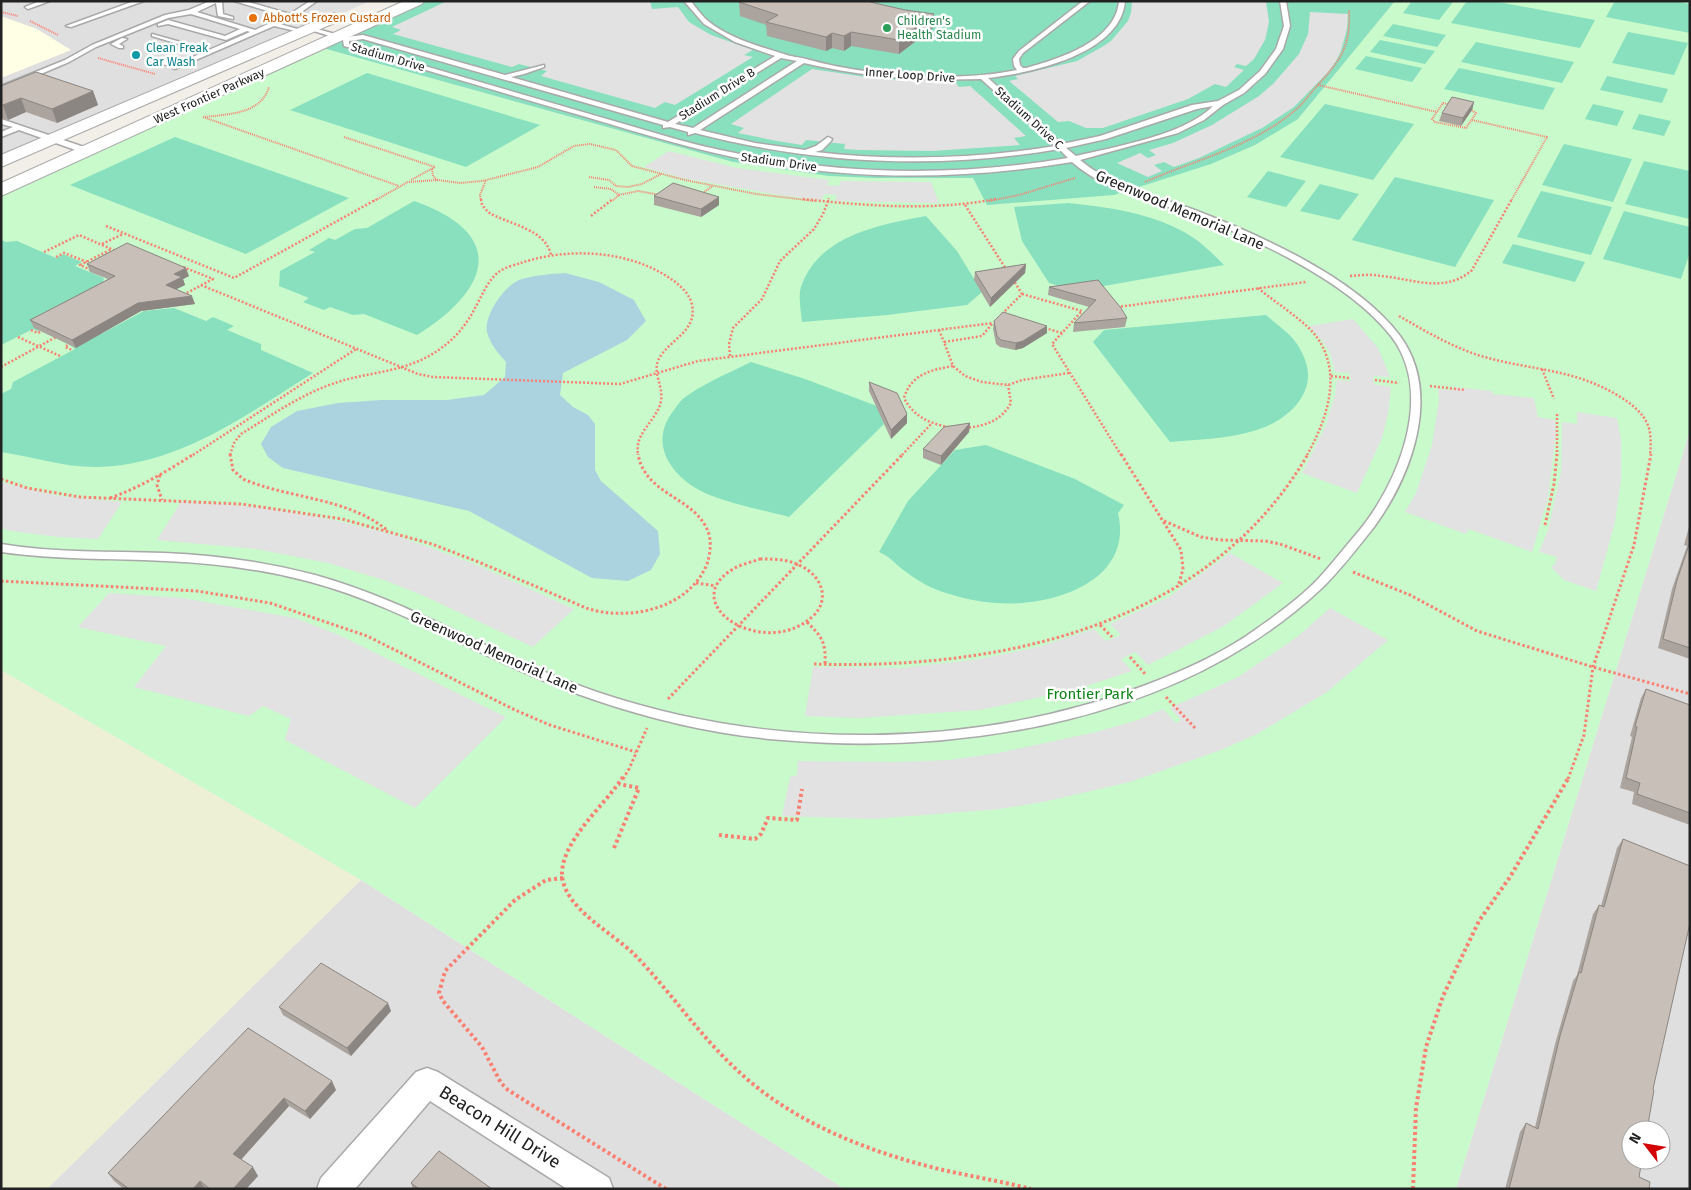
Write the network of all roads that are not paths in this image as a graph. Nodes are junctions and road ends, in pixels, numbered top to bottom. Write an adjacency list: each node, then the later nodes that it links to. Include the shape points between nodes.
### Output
1 (47, 1): 11 (lane)
2 (141, 1): 16 (lane)
3 (218, 1): 12 (lane); 17 (lane, via 220,15)
4 (237, 1): 14 (lane)
5 (314, 1): 14 (lane)
6 (417, 1): 22 (street, West Frontier Parkway)
7 (687, 1): 25 (lane, Inner Loop Drive, via 702,21 722,34)
8 (1087, 1): 29 (lane, via 1021,52 1016,59)
9 (1122, 1): 29 (lane, Inner Loop Drive, via 1122,12 1114,25 1089,46)
10 (1282, 1): 33 (lane, Stadium Drive, via 1288,24 1277,54 1249,85)
11 (28, 8)
12 (191, 12): 18 (lane); 32 (lane, via 167,16)
13 (346, 13): 19 (street, West Frontier Parkway)
14 (290, 16): 15 (lane)
15 (274, 24): 17 (lane); 19 (lane, Stadium Drive)
16 (69, 26)
17 (265, 28): 20 (lane)
18 (246, 29): 20 (lane); 23 (lane, via 226,38 168,22 114,44)
19 (306, 31): 22 (lane, Stadium Drive); 40 (street, West Frontier Parkway)
20 (256, 32): 24 (lane)
21 (154, 35): 24 (lane)
22 (342, 38): 30 (lane, Stadium Drive, via 363,37); 38 (lane, Stadium Drive, via 346,45); 44 (street, West Frontier Parkway)
23 (121, 47)
24 (210, 52): 27 (lane, via 175,67)
25 (781, 55): 26 (lane, Inner Loop Drive); 35 (lane, Stadium Drive B)
26 (804, 60): 31 (lane, Inner Loop Drive, via 894,76); 37 (lane, Stadium Drive B)
27 (162, 62)
28 (542, 66): 30 (lane, via 522,74)
29 (1021, 70): 31 (lane, Inner Loop Drive)
30 (497, 75): 35 (lane, Stadium Drive)
31 (983, 77): 43 (lane, Stadium Drive C)
32 (1, 89)
33 (1220, 103): 43 (lane, Stadium Drive, via 1197,106 1117,133); 46 (lane, Stadium Drive, via 1213,113 1168,133 1115,150)
34 (1, 121): 36 (lane)
35 (670, 124): 37 (lane, Stadium Drive); 38 (lane, Stadium Drive B)
36 (20, 127): 39 (lane); 40 (lane)
37 (694, 131): 42 (lane, Stadium Drive B); 45 (lane, Stadium Drive, via 758,146)
38 (652, 134): 42 (lane, Stadium Drive)
39 (1, 135)
40 (53, 139): 44 (lane); 47 (street, West Frontier Parkway)
41 (828, 139): 45 (lane, via 819,148)
42 (677, 142): 46 (lane, Stadium Drive, via 776,163 885,173 986,170)
43 (1061, 147): 45 (lane, Stadium Drive, via 934,159 851,158); 46 (lane, Stadium Drive C)
44 (86, 152): 48 (street, West Frontier Parkway)
45 (802, 152)
46 (1074, 158): 49 (lane, Greenwood Memorial Lane, via 1091,173 1115,186 1240,232 1292,258 1364,304 1393,334 1408,356 1417,392 1414,421 1398,472 1376,515 1337,566 1294,607 1261,632 1213,660 1143,692 1057,717 965,732 857,738 746,731 657,713 576,690 399,609 351,590 296,574 212,561 58,555)
47 (1, 162)
48 (1, 190)
49 (1, 548)
50 (334, 1189): 51 (street, Beacon Hill Drive, via 427,1082)
51 (597, 1189)

